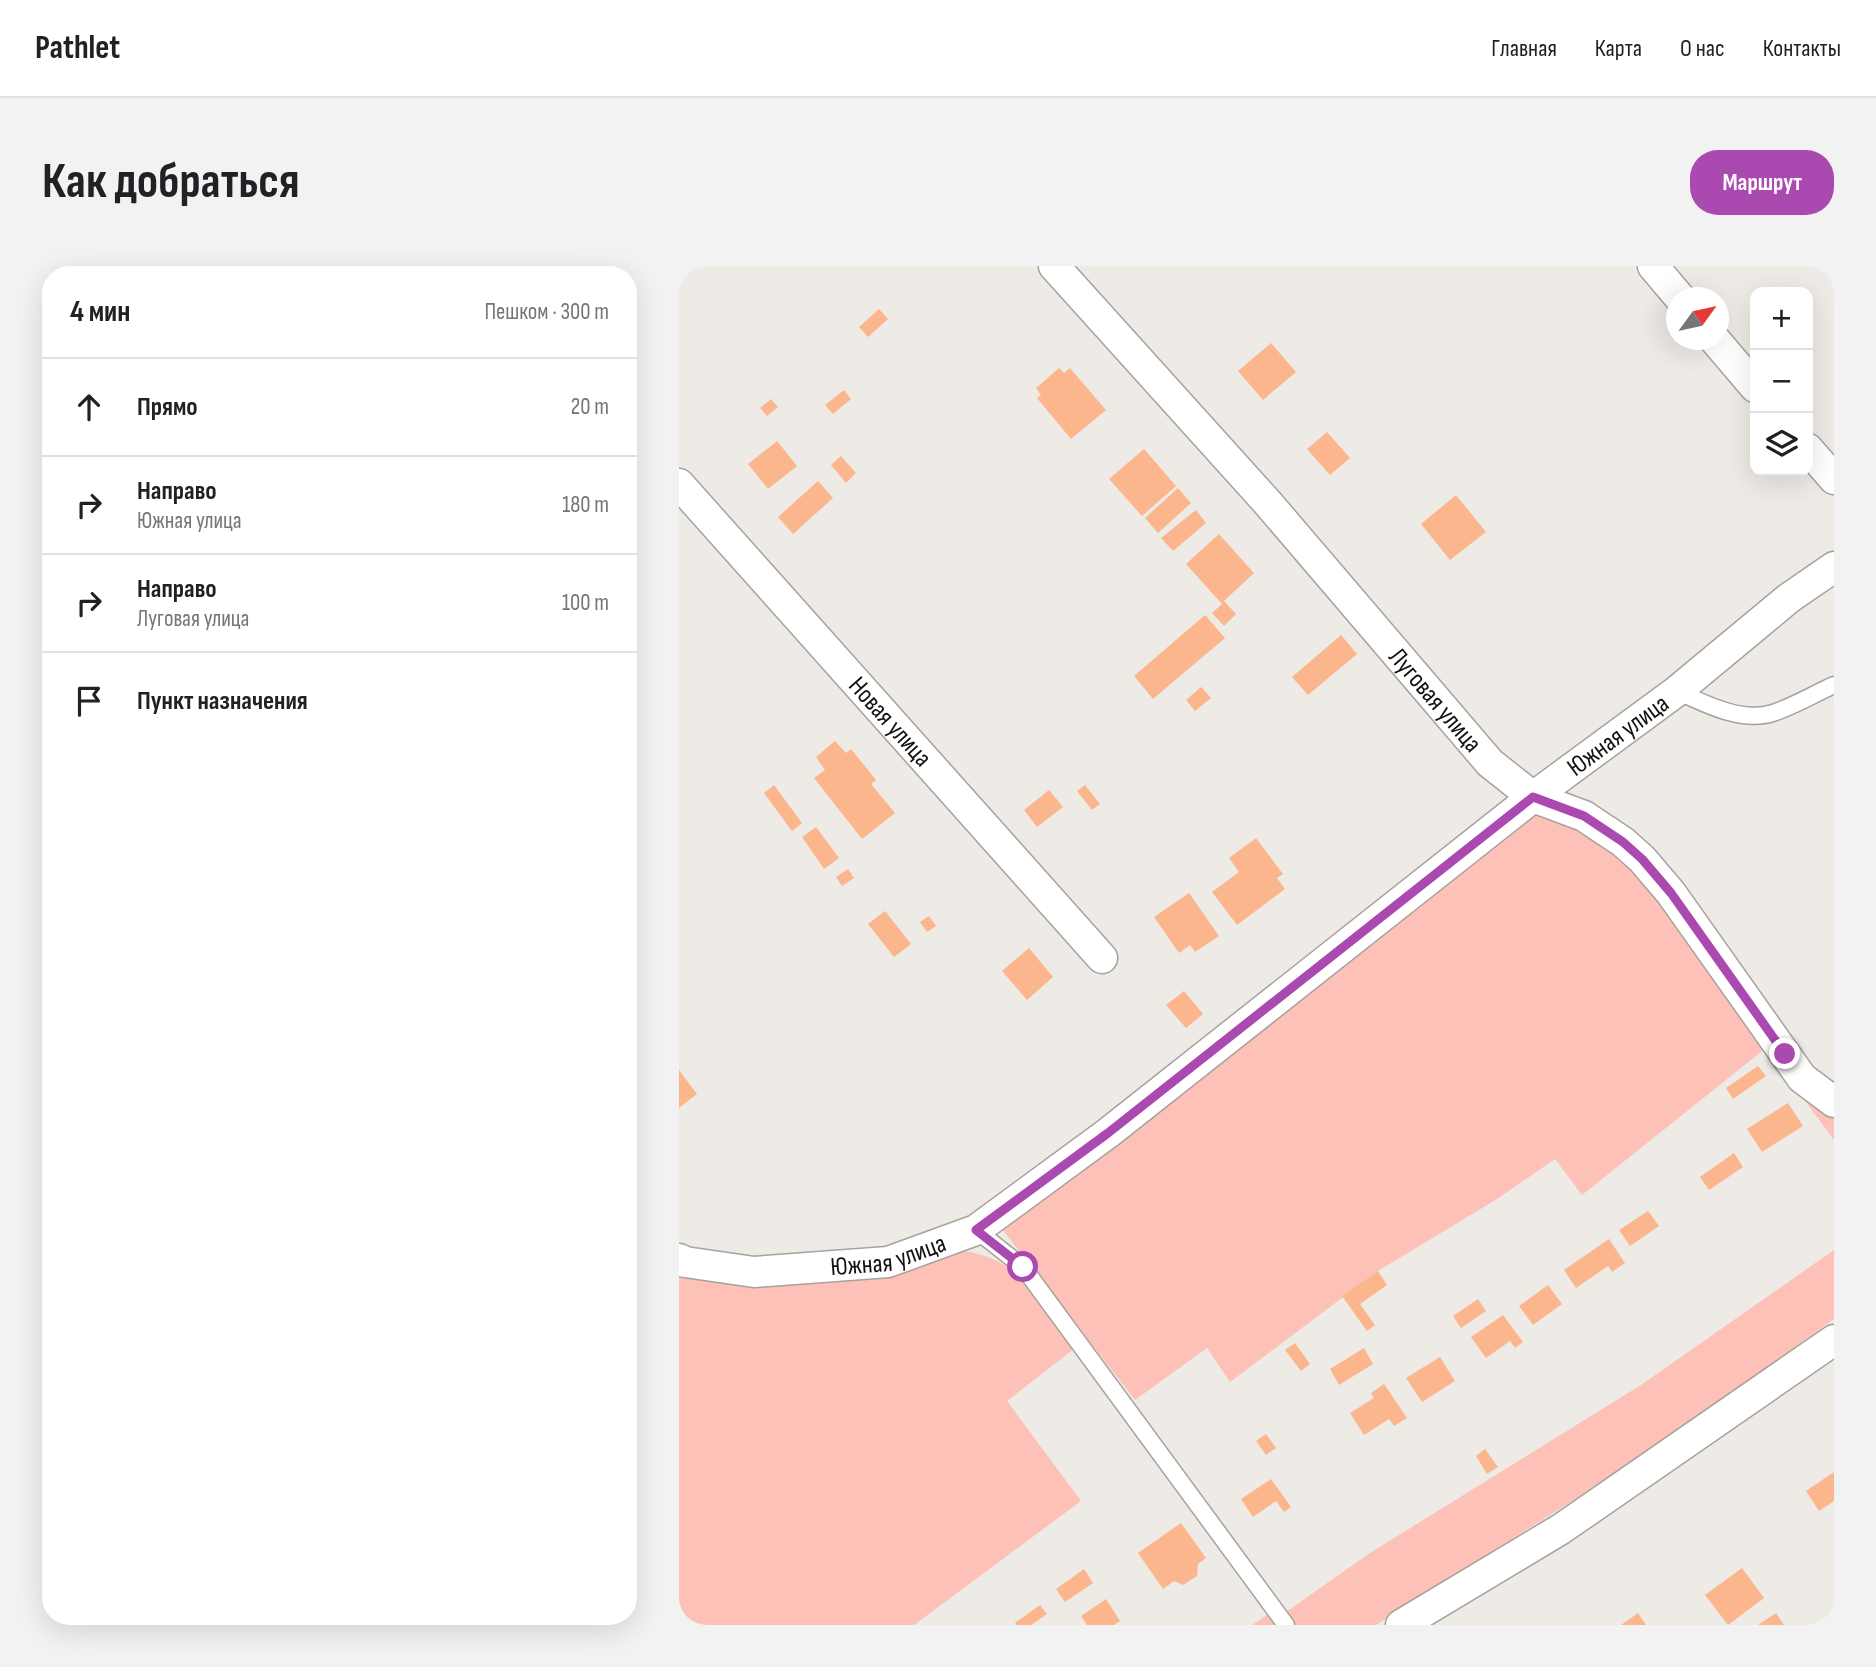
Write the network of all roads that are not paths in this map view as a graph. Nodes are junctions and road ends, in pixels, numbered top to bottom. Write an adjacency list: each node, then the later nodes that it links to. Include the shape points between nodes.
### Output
1 (1054, 266): 12 (street, Луговая улица, via 1267,502 1490,763)
2 (1653, 266): 3 (street)
3 (1671, 287)
4 (1724, 350): 5 (street)
5 (1750, 381)
6 (1813, 455): 7 (street)
7 (1834, 480)
8 (679, 484): 13 (street, Новая улица)
9 (1834, 567): 11 (street, Южная улица, via 1789,598)
10 (1834, 685): 11 (lane, via 1772,714 1756,715 1722,712)
11 (1677, 691): 12 (street, Южная улица)
12 (1533, 797): 14 (street, Луговая улица, via 1584,816 1642,859 1802,1078); 15 (street, Южная улица, via 1108,1133)
13 (1102, 958)
14 (1834, 1102)
15 (976, 1230): 16 (street, Южная улица, via 888,1262 754,1272); 18 (lane, via 1023,1267)
16 (679, 1259)
17 (1834, 1340): 19 (street, via 1561,1529)
18 (1286, 1625)
19 (1401, 1625)

